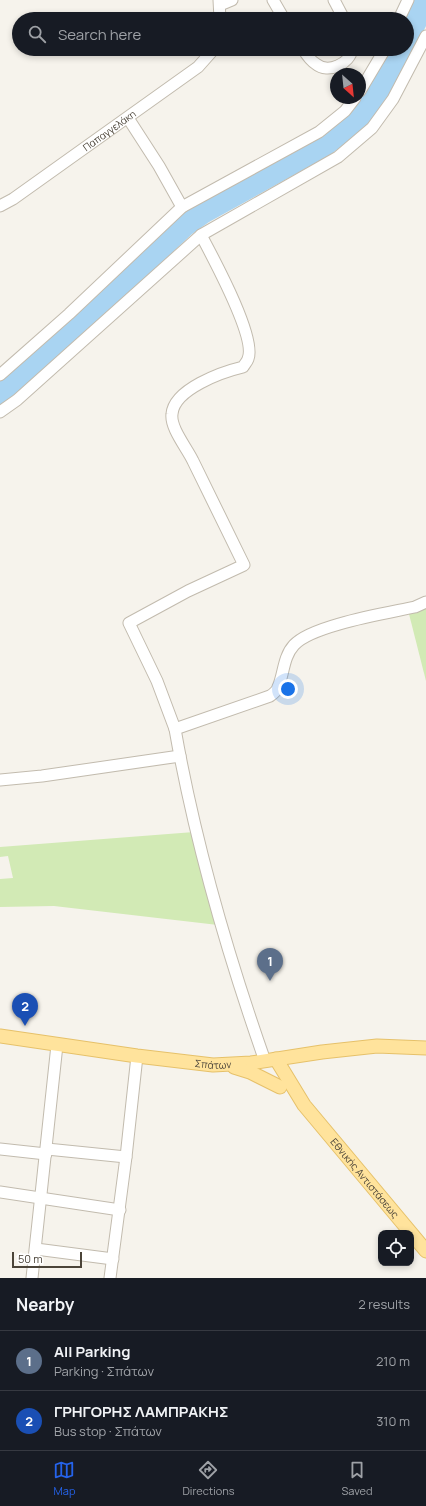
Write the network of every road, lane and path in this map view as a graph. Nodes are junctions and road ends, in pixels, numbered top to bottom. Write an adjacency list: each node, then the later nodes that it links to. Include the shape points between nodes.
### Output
1 (232, 0): 5 (street)
2 (273, 0): 6 (street)
3 (334, 0): 7 (street)
4 (408, 0): 8 (street)
5 (220, 3)
6 (280, 12)
7 (340, 12)
8 (402, 12)
9 (426, 36): 19 (street, via 393,99 372,128 356,143 338,157)
10 (208, 56): 16 (street, Παπαγγελάκη, via 198,67)
11 (309, 56): 12 (street, via 316,65 326,68 342,65)
12 (349, 56)
13 (381, 56): 14 (street)
14 (366, 81)
15 (350, 104): 18 (street, via 319,132)
16 (128, 118): 17 (street, Παπαγγελάκη); 18 (street)
17 (0, 206)
18 (182, 207): 20 (street)
19 (200, 235): 21 (street, via 17,400); 23 (street, via 243,326 248,359 243,367 229,370 187,391 177,401 172,413 173,422 244,565 188,591 129,623 157,681)
20 (0, 375)
21 (0, 412)
22 (426, 602): 23 (street, via 309,634 294,645 285,662 278,689 270,696)
23 (175, 729): 24 (street)
24 (180, 756): 25 (street); 30 (street, via 207,874 229,953)
25 (0, 780)
26 (0, 1036): 27 (main road, Σπάτων)
27 (57, 1045): 29 (main road, Σπάτων); 35 (street)
28 (426, 1048): 30 (main road, Σπάτων, via 370,1047)
29 (137, 1056): 31 (main road, Σπάτων); 36 (street)
30 (271, 1060): 31 (main road, Σπάτων); 32 (main road); 33 (main road, Εθνικής Αντιστάσεως)
31 (224, 1065): 32 (main road, Εθνικής Αντιστάσεως, via 250,1072)
32 (280, 1087): 33 (main road, Εθνικής Αντιστάσεως)
33 (304, 1105): 41 (main road, Εθνικής Αντιστάσεως)
34 (0, 1149): 35 (street)
35 (47, 1151): 36 (street); 38 (street)
36 (126, 1158): 39 (street)
37 (0, 1192): 38 (street)
38 (41, 1198): 39 (street); 40 (street)
39 (120, 1210): 42 (street)
40 (36, 1249): 42 (street); 43 (street)
41 (426, 1251)
42 (113, 1259): 44 (street)
43 (32, 1278)
44 (110, 1278)

